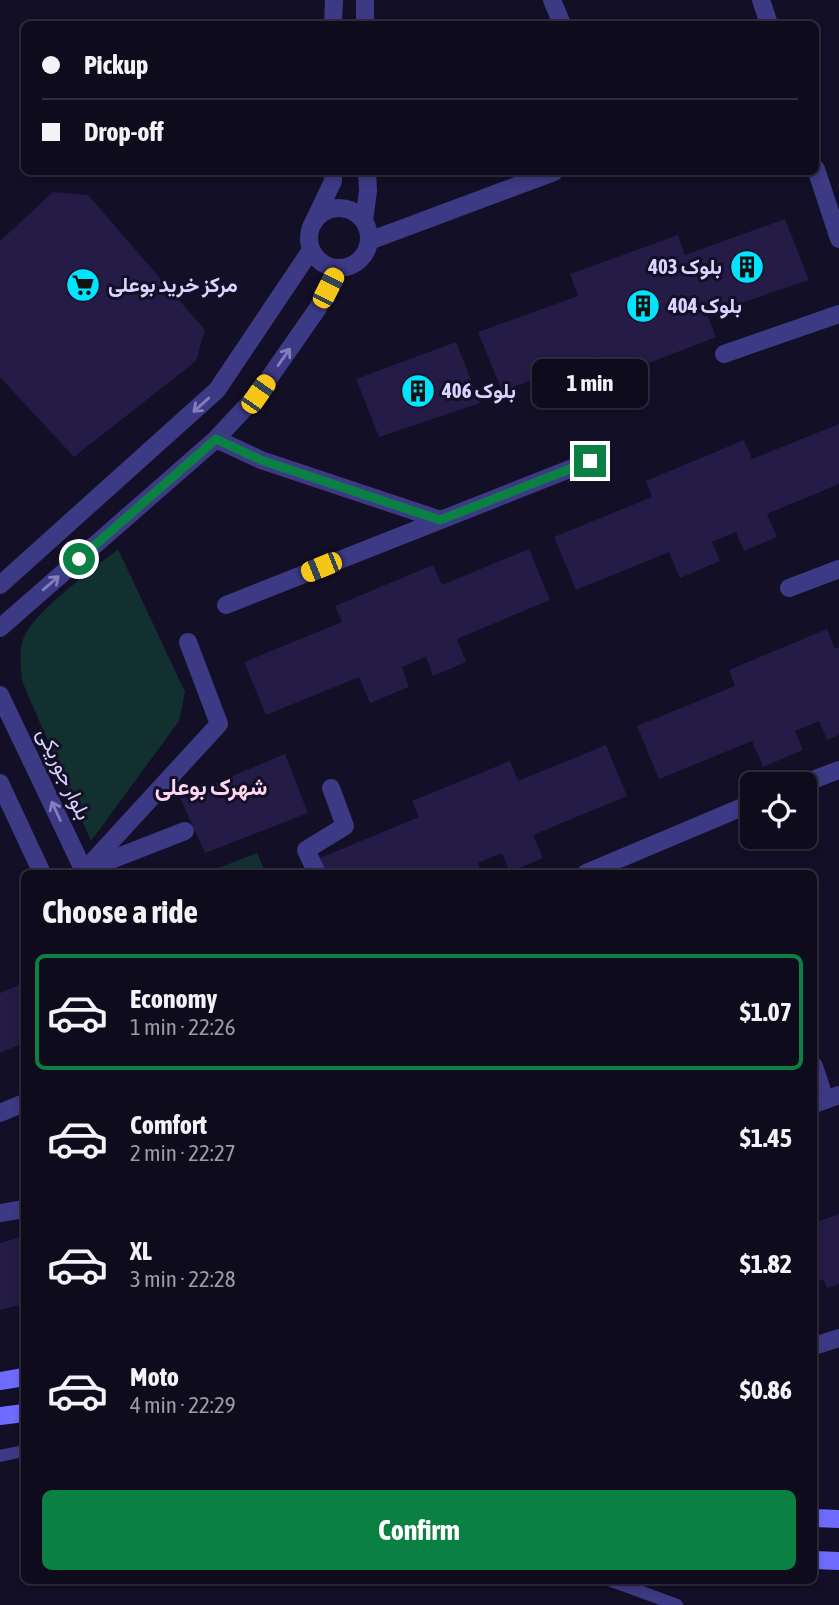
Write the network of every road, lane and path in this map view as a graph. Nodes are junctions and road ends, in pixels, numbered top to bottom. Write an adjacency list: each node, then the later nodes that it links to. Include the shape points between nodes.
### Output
1 (334, 0): 5 (street)
2 (365, 0): 6 (street)
3 (552, 0): 7 (street)
4 (761, 0): 8 (street)
5 (333, 21)
6 (365, 21)
7 (561, 21)
8 (768, 21)
9 (333, 175): 13 (street)
10 (367, 175): 14 (street)
11 (546, 175): 16 (street)
12 (818, 175): 15 (street)
13 (315, 219): 14 (street, via 340,208); 17 (street, via 309,234)
14 (364, 221): 16 (street)
15 (839, 239)
16 (369, 241): 18 (street, via 362,258)
17 (311, 250): 18 (street, via 321,263); 25 (street, one-way to 25, via 217,390)
18 (337, 269): 21 (street, one-way to 18, via 258,394 318,308)
19 (839, 314): 20 (street)
20 (724, 354)
21 (216, 439): 23 (street, via 261,460); 28 (street, one-way to 21)
22 (590, 461): 23 (street)
23 (440, 520): 27 (street)
24 (839, 569): 26 (street)
25 (0, 585)
26 (789, 588)
27 (226, 605)
28 (0, 628)
29 (188, 642): 39 (street, via 219,724)
30 (0, 695): 38 (street, بلوار جوریکی, one-way to 30)
31 (839, 770): 32 (street)
32 (817, 778)
33 (0, 783): 37 (street)
34 (331, 788): 41 (street, via 345,826 306,850)
35 (740, 808): 42 (street)
36 (185, 831): 40 (street)
37 (40, 870)
38 (83, 870)
39 (86, 870)
40 (89, 870)
41 (316, 870)
42 (593, 870)
43 (817, 1074): 44 (street)
44 (826, 1100)
45 (21, 1104): 46 (street)
46 (0, 1113)
47 (21, 1210): 48 (street)
48 (0, 1213)
49 (839, 1338): 50 (street)
50 (817, 1345)
51 (21, 1378): 52 (main road)
52 (0, 1381)
53 (21, 1413): 54 (main road)
54 (0, 1416)
55 (21, 1452): 56 (lane)
56 (0, 1456)
57 (817, 1518): 58 (main road)
58 (839, 1519)
59 (817, 1560): 60 (main road)
60 (839, 1561)
61 (620, 1584): 62 (lane)
62 (677, 1605)

